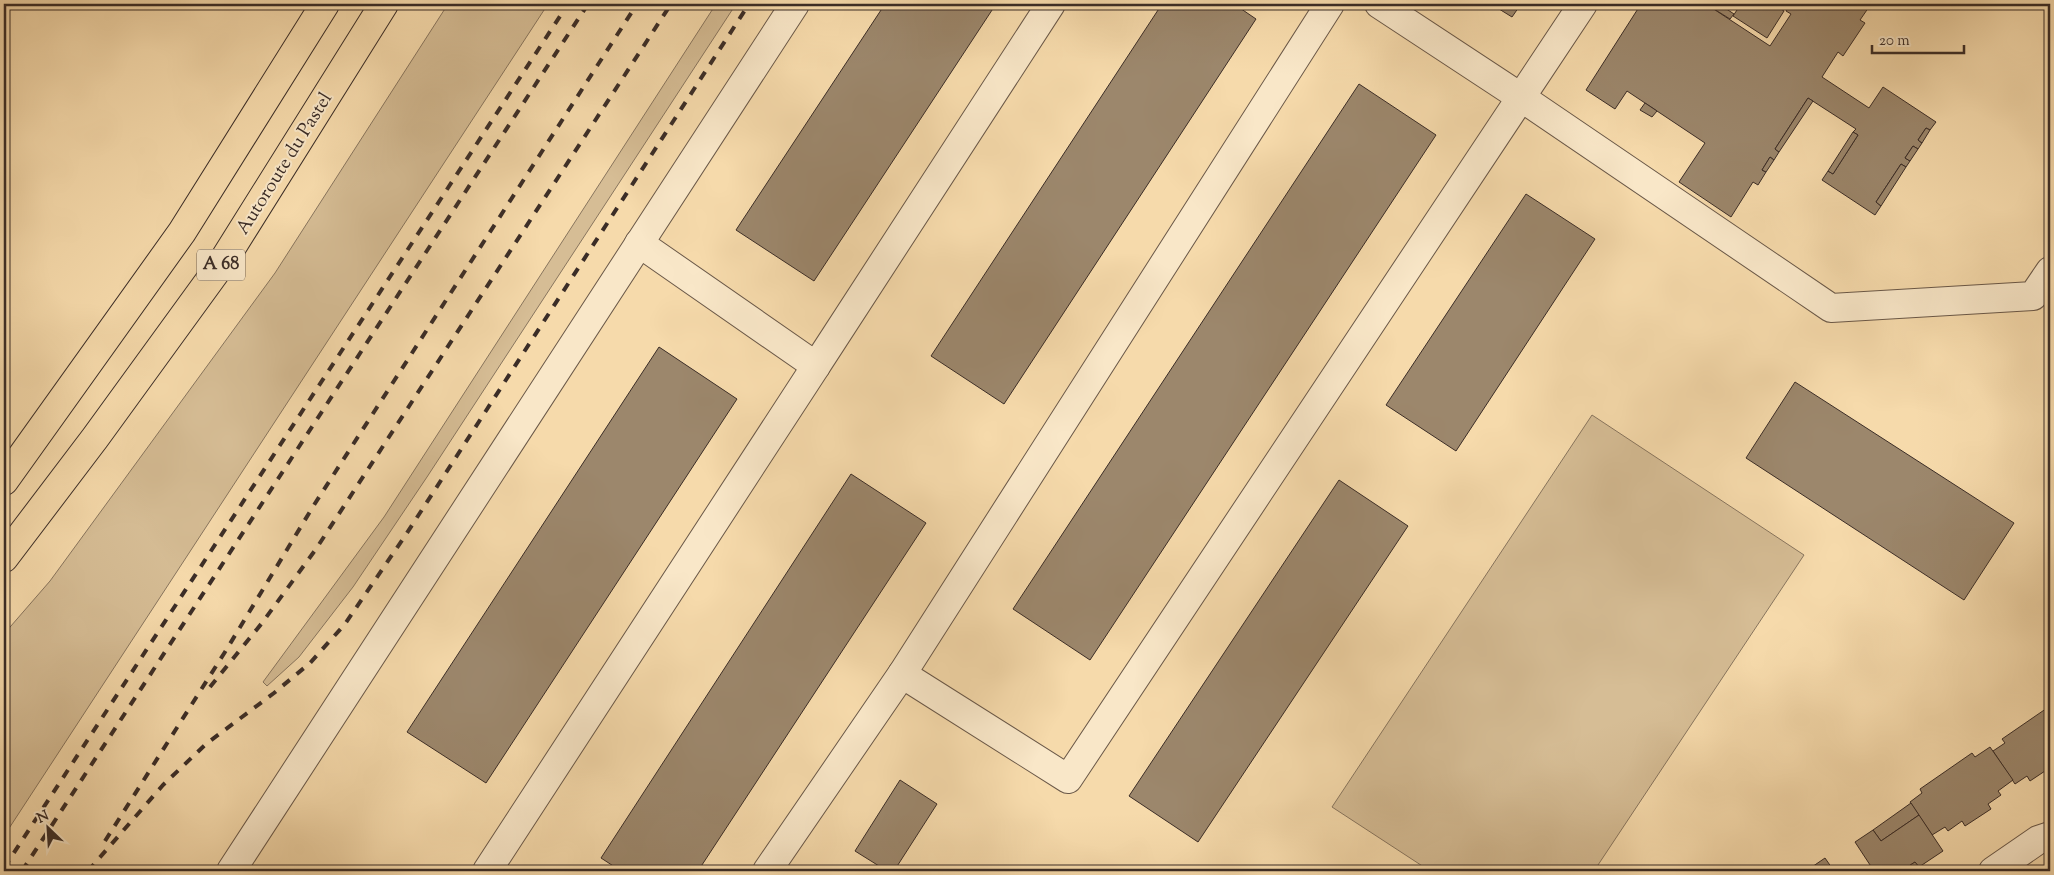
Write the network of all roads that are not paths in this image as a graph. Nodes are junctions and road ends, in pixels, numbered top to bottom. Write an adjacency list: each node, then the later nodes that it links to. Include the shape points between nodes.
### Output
1 (325, 4): 11 (highway, A 68, via 182,232)
2 (384, 4): 15 (highway, Autoroute du Pastel / A 68, via 220,266)
3 (795, 4): 9 (street)
4 (1051, 4): 12 (street)
5 (1330, 4): 18 (street)
6 (1379, 4): 8 (street)
7 (1583, 4): 8 (street)
8 (1522, 98): 10 (street, via 1831,308 2033,296); 18 (street, via 1068,779)
9 (639, 243): 12 (street); 20 (street)
10 (2050, 271)
11 (94, 356): 13 (highway); 14 (highway, A 68)
12 (816, 366): 21 (street)
13 (4, 448)
14 (4, 481)
15 (38, 512): 16 (highway, A 68); 17 (highway, A 68)
16 (4, 550)
17 (4, 558)
18 (902, 674): 22 (street)
19 (2050, 836): 23 (street, via 2038,840)
20 (231, 871)
21 (487, 871)
22 (766, 871)
23 (1993, 871)

